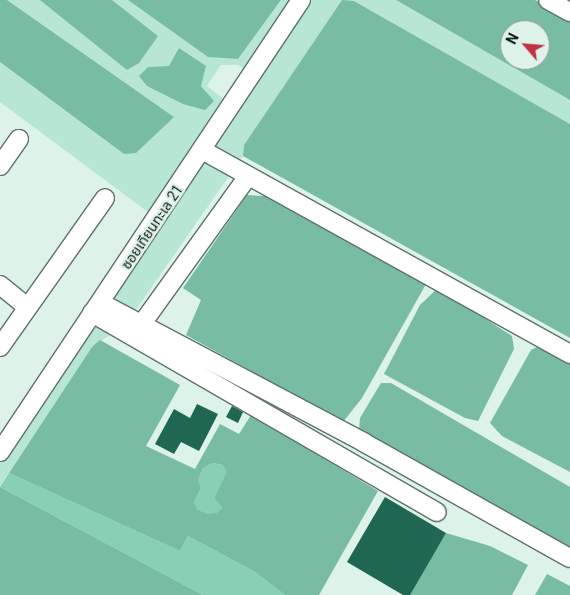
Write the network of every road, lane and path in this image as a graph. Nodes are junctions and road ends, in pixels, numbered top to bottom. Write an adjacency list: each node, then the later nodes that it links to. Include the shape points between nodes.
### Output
1 (301, 0): 5 (street, ซอยเทียนทะเล 21)
2 (548, 0): 3 (street)
3 (570, 12)
4 (19, 140): 6 (street)
5 (202, 150): 7 (street); 11 (street, ซอยเทียนทะเล 21)
6 (0, 166)
7 (248, 176): 12 (street); 14 (street)
8 (105, 198): 10 (street)
9 (0, 285): 10 (street)
10 (27, 307): 13 (street)
11 (96, 308): 12 (street); 15 (street, ซอยเทียนทะเล 21); 16 (street)
12 (141, 325): 17 (street, via 363,442)
13 (0, 347)
14 (570, 354)
15 (0, 452)
16 (437, 512)
17 (570, 558)

